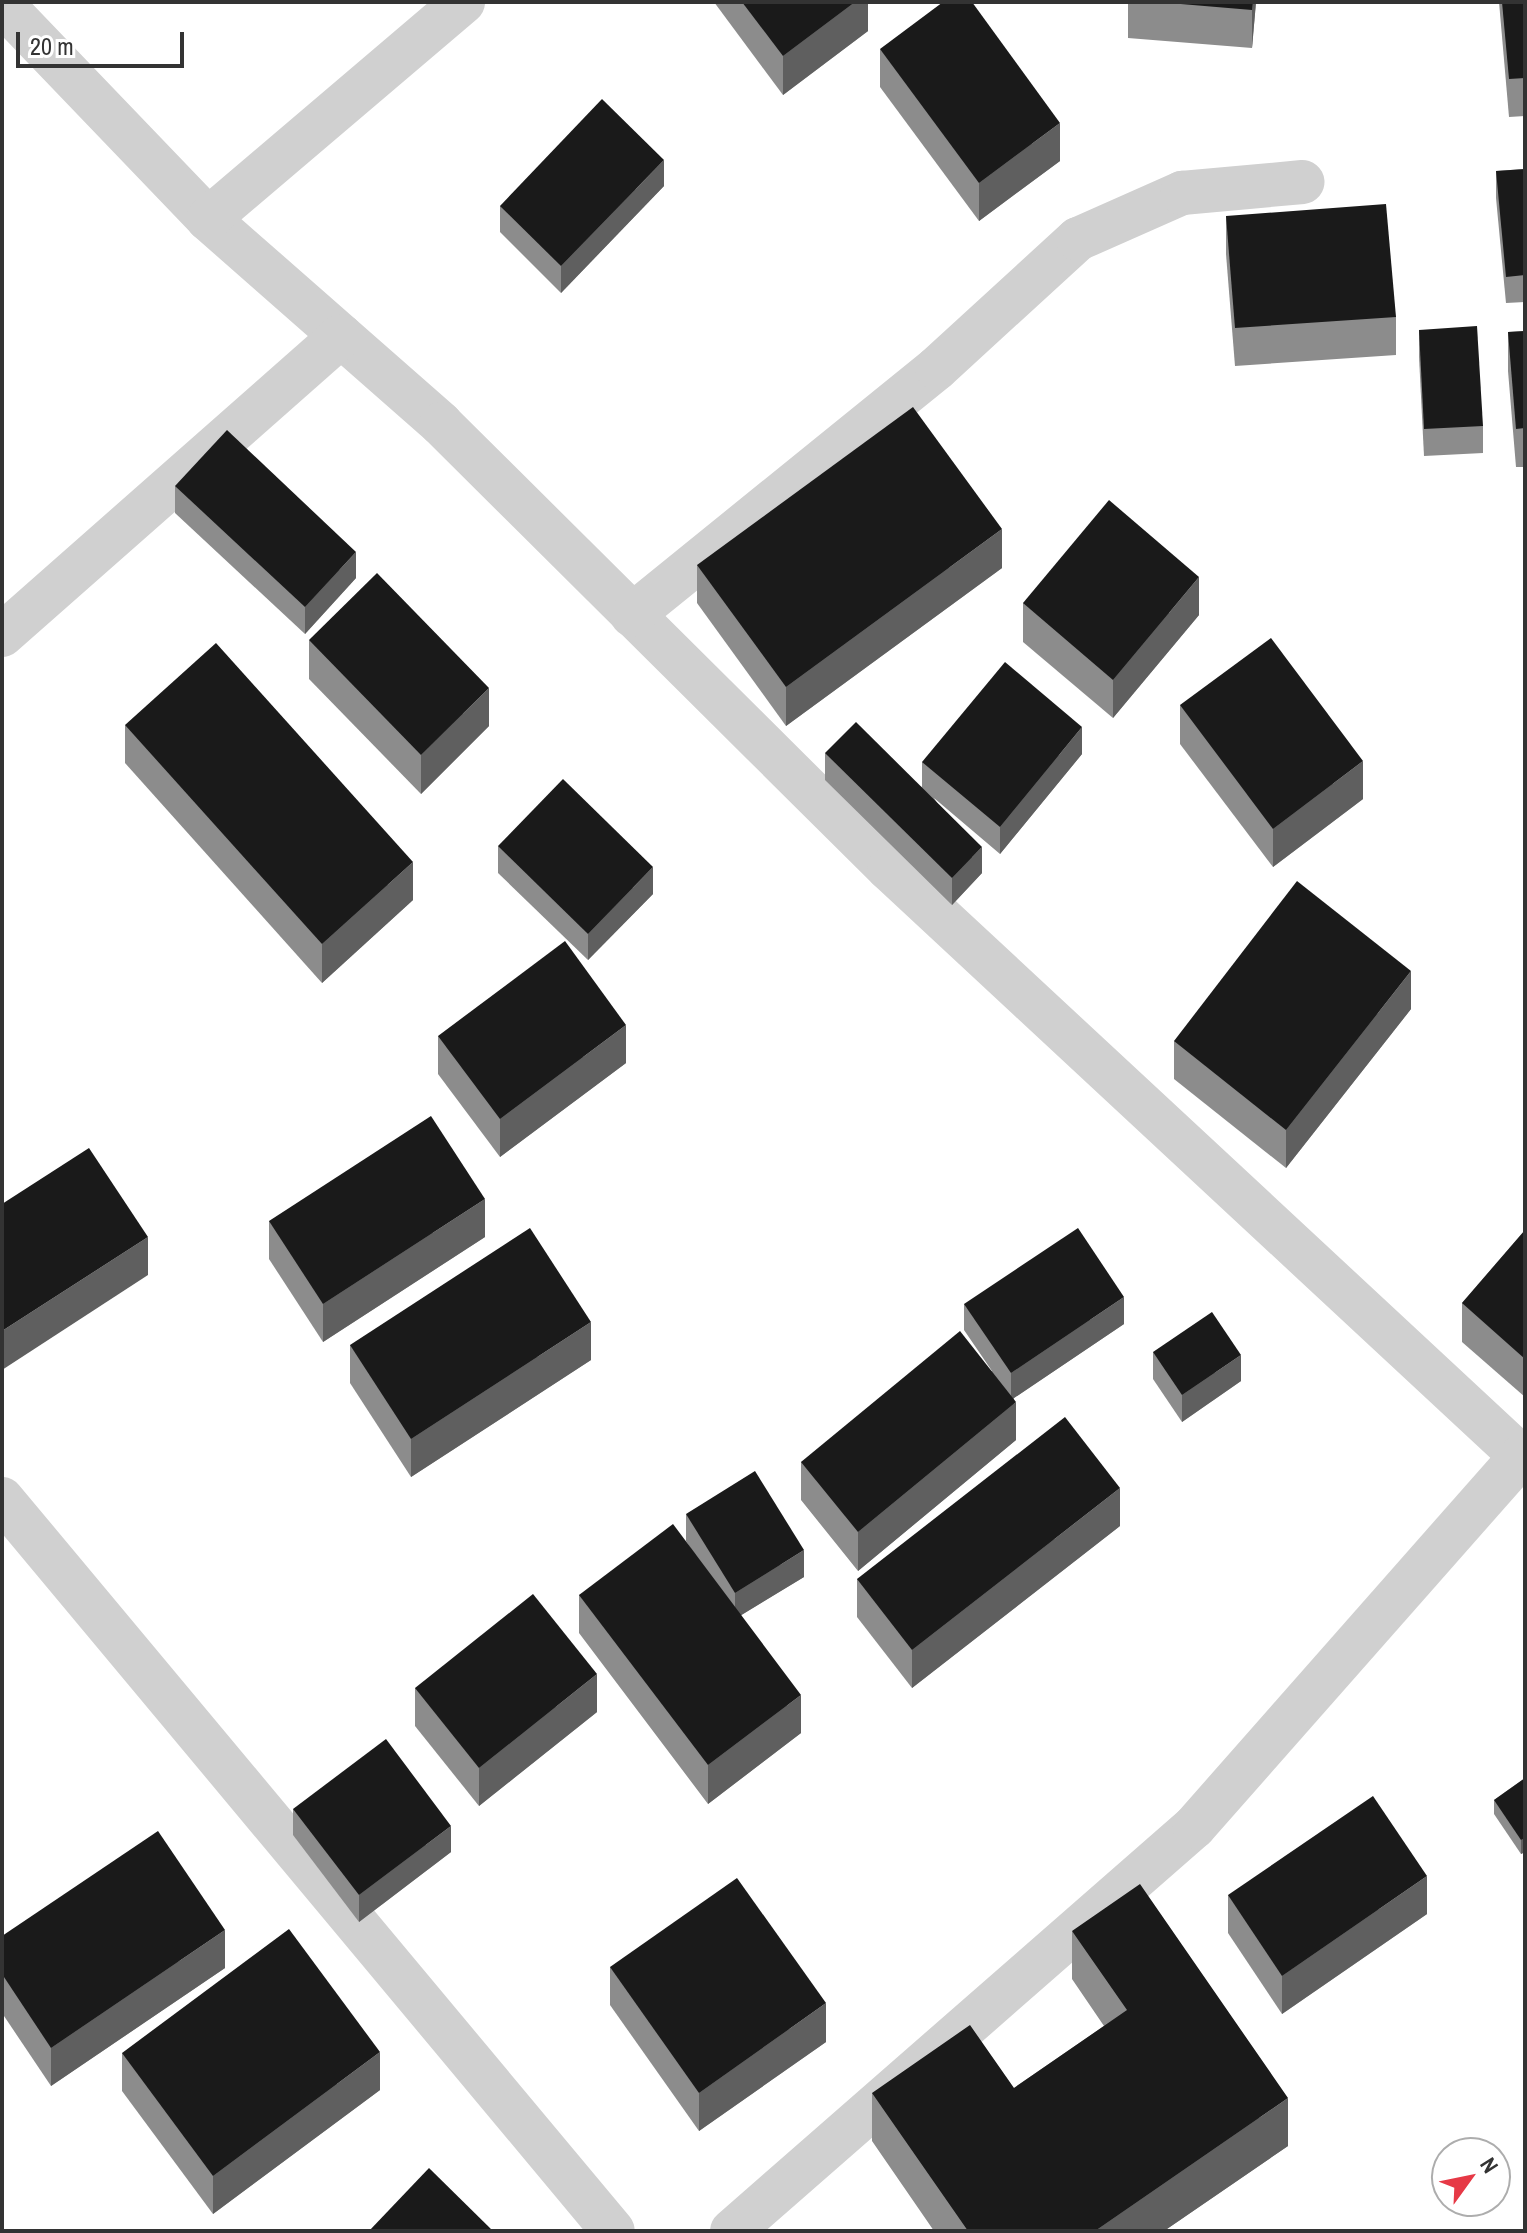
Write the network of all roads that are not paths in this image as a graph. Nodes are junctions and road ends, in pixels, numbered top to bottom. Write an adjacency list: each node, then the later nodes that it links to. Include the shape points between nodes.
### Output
1 (463, 2): 4 (street)
2 (2, 4): 4 (street)
3 (1302, 182): 6 (street, via 1182,193 1078,239 937,368)
4 (208, 219): 5 (street)
5 (341, 336): 6 (street); 7 (street)
6 (632, 615): 8 (street, via 1163,1129)
7 (2, 635)
8 (1523, 1458): 11 (street, via 1194,1827)
9 (2, 1499): 10 (street)
10 (613, 2231)
11 (732, 2231)

